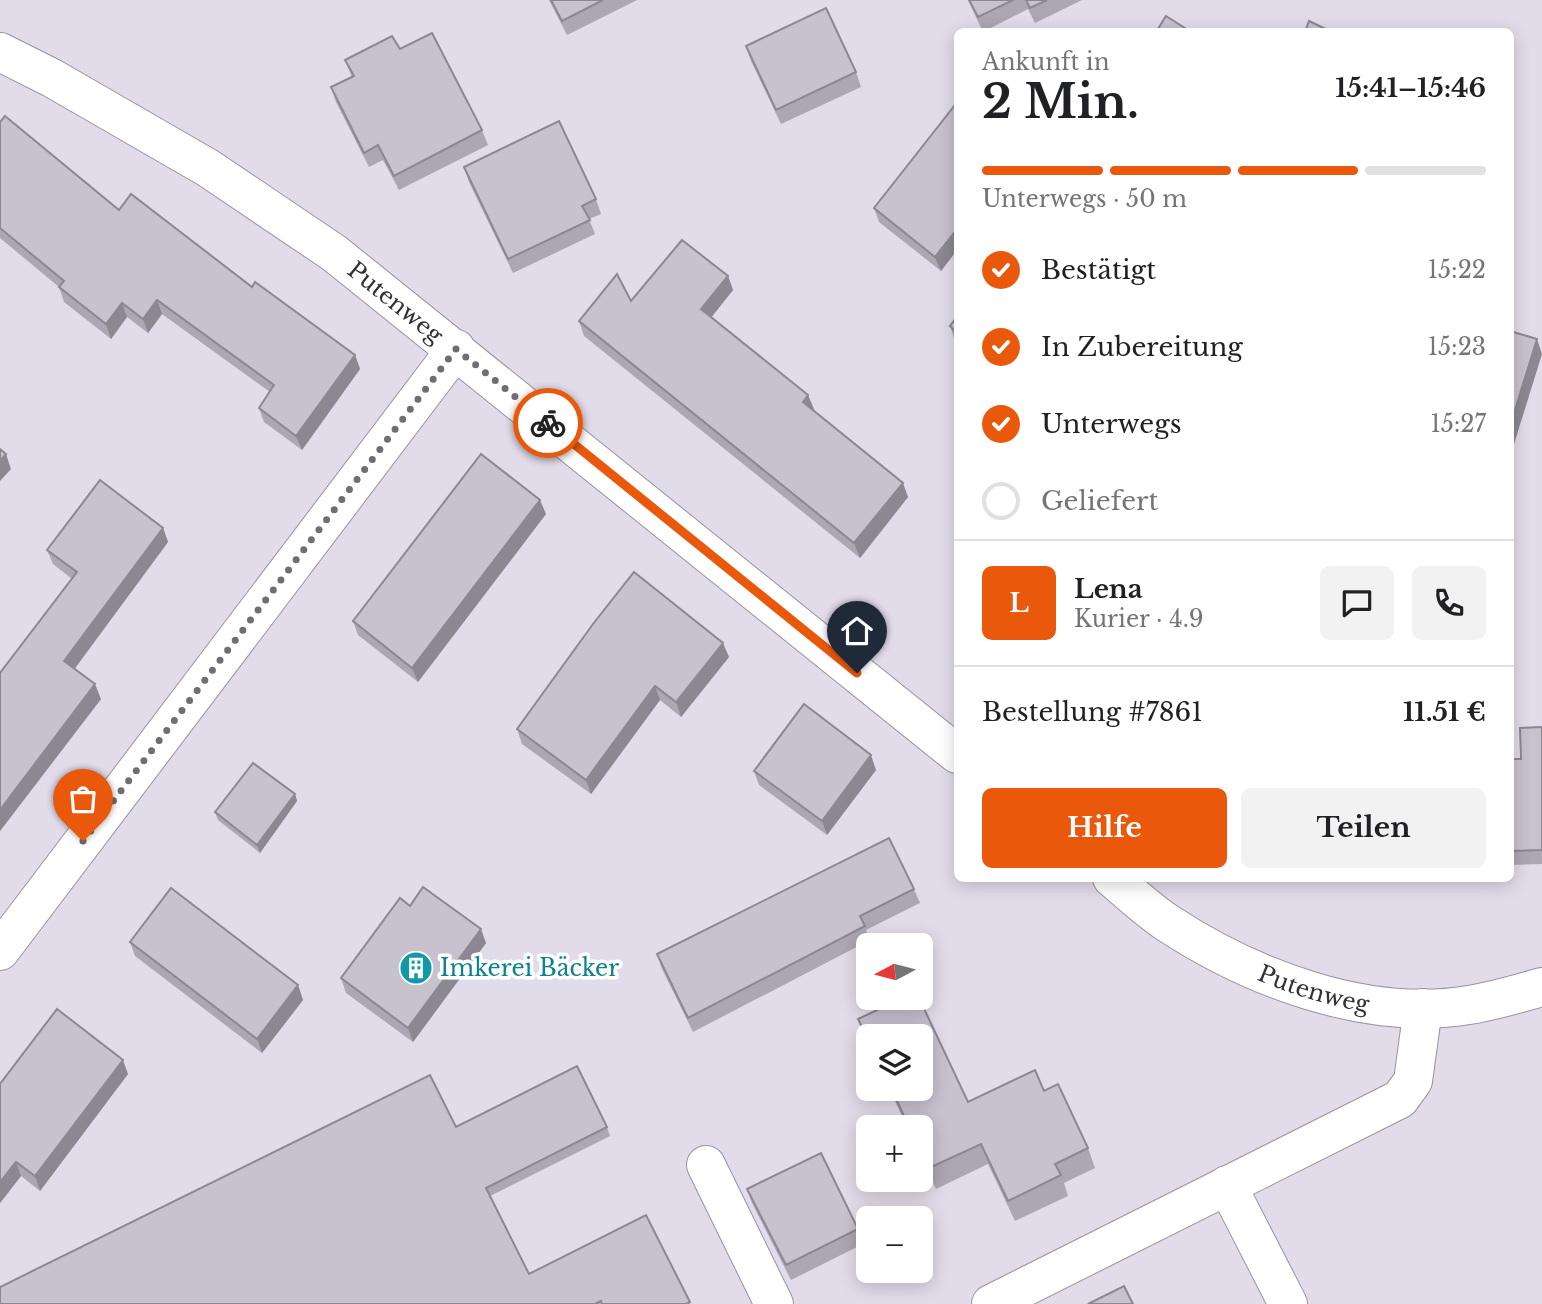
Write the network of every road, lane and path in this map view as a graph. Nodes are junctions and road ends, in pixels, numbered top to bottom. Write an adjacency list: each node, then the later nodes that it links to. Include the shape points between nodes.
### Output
1 (0, 52): 2 (street, Putenweg, via 208,168 334,253)
2 (456, 349): 3 (street, Putenweg); 5 (street)
3 (954, 752)
4 (1117, 882): 7 (street, Putenweg, via 1166,921 1238,963 1310,992 1369,1004)
5 (0, 951)
6 (1542, 987): 7 (street, Putenweg, via 1468,1006)
7 (1423, 1008): 9 (street, via 1413,1081 1400,1099)
8 (706, 1165): 10 (street)
9 (1227, 1185): 11 (street); 12 (street)
10 (774, 1304)
11 (991, 1304)
12 (1288, 1304)

